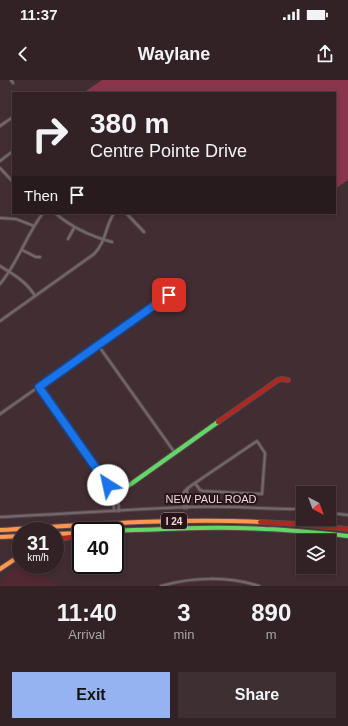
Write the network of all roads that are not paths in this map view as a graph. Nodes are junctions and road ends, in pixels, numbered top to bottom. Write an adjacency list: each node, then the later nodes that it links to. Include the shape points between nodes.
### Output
1 (11, 80): 2 (street)
2 (13, 83)
3 (12, 118): 4 (street)
4 (0, 126)
5 (12, 153): 6 (street)
6 (0, 160)
7 (0, 168): 8 (street)
8 (12, 181)
9 (42, 214): 14 (street)
10 (56, 214): 15 (street)
11 (114, 214): 18 (street)
12 (127, 214): 16 (street)
13 (0, 218): 14 (street, via 16,219)
14 (34, 226): 20 (street)
15 (74, 228): 17 (street); 18 (street)
16 (144, 232)
17 (68, 240)
18 (104, 240): 19 (street); 26 (street, via 94,254)
19 (112, 242)
20 (22, 250): 21 (street); 23 (street)
21 (40, 257)
22 (0, 266): 23 (street)
23 (9, 271): 24 (street); 26 (street, via 26,284)
24 (0, 284)
25 (169, 295): 28 (street)
26 (35, 296): 27 (street)
27 (0, 321)
28 (98, 345): 30 (street); 32 (street)
29 (288, 380): 32 (main road, via 278,380)
30 (39, 387): 31 (street); 34 (main road)
31 (0, 414)
32 (175, 453): 34 (main road, via 126,488)
33 (195, 483): 33 (street, via 257,441 265,453 262,494 203,491); 35 (street, via 188,488)
34 (113, 492): 39 (street); 40 (street, via 118,499)
35 (186, 498): 36 (street); 37 (street)
36 (184, 508): 37 (street, NEW PAUL ROAD); 40 (street, NEW PAUL ROAD)
37 (188, 508): 38 (street, NEW PAUL ROAD)
38 (296, 509)
39 (114, 511): 40 (street, NEW PAUL ROAD); 43 (street, NEW PAUL ROAD)
40 (119, 511)
41 (336, 514): 42 (street)
42 (348, 515)
43 (0, 517)
44 (348, 529): 45 (main road, I 24, via 295,524 206,521)
45 (0, 530)
46 (124, 530): 48 (main road, I 24, via 238,528)
47 (12, 536): 49 (main road)
48 (348, 536)
49 (0, 537)
50 (12, 561): 51 (main road)
51 (0, 569)
52 (160, 586): 53 (street, via 215,579)
53 (259, 586)

